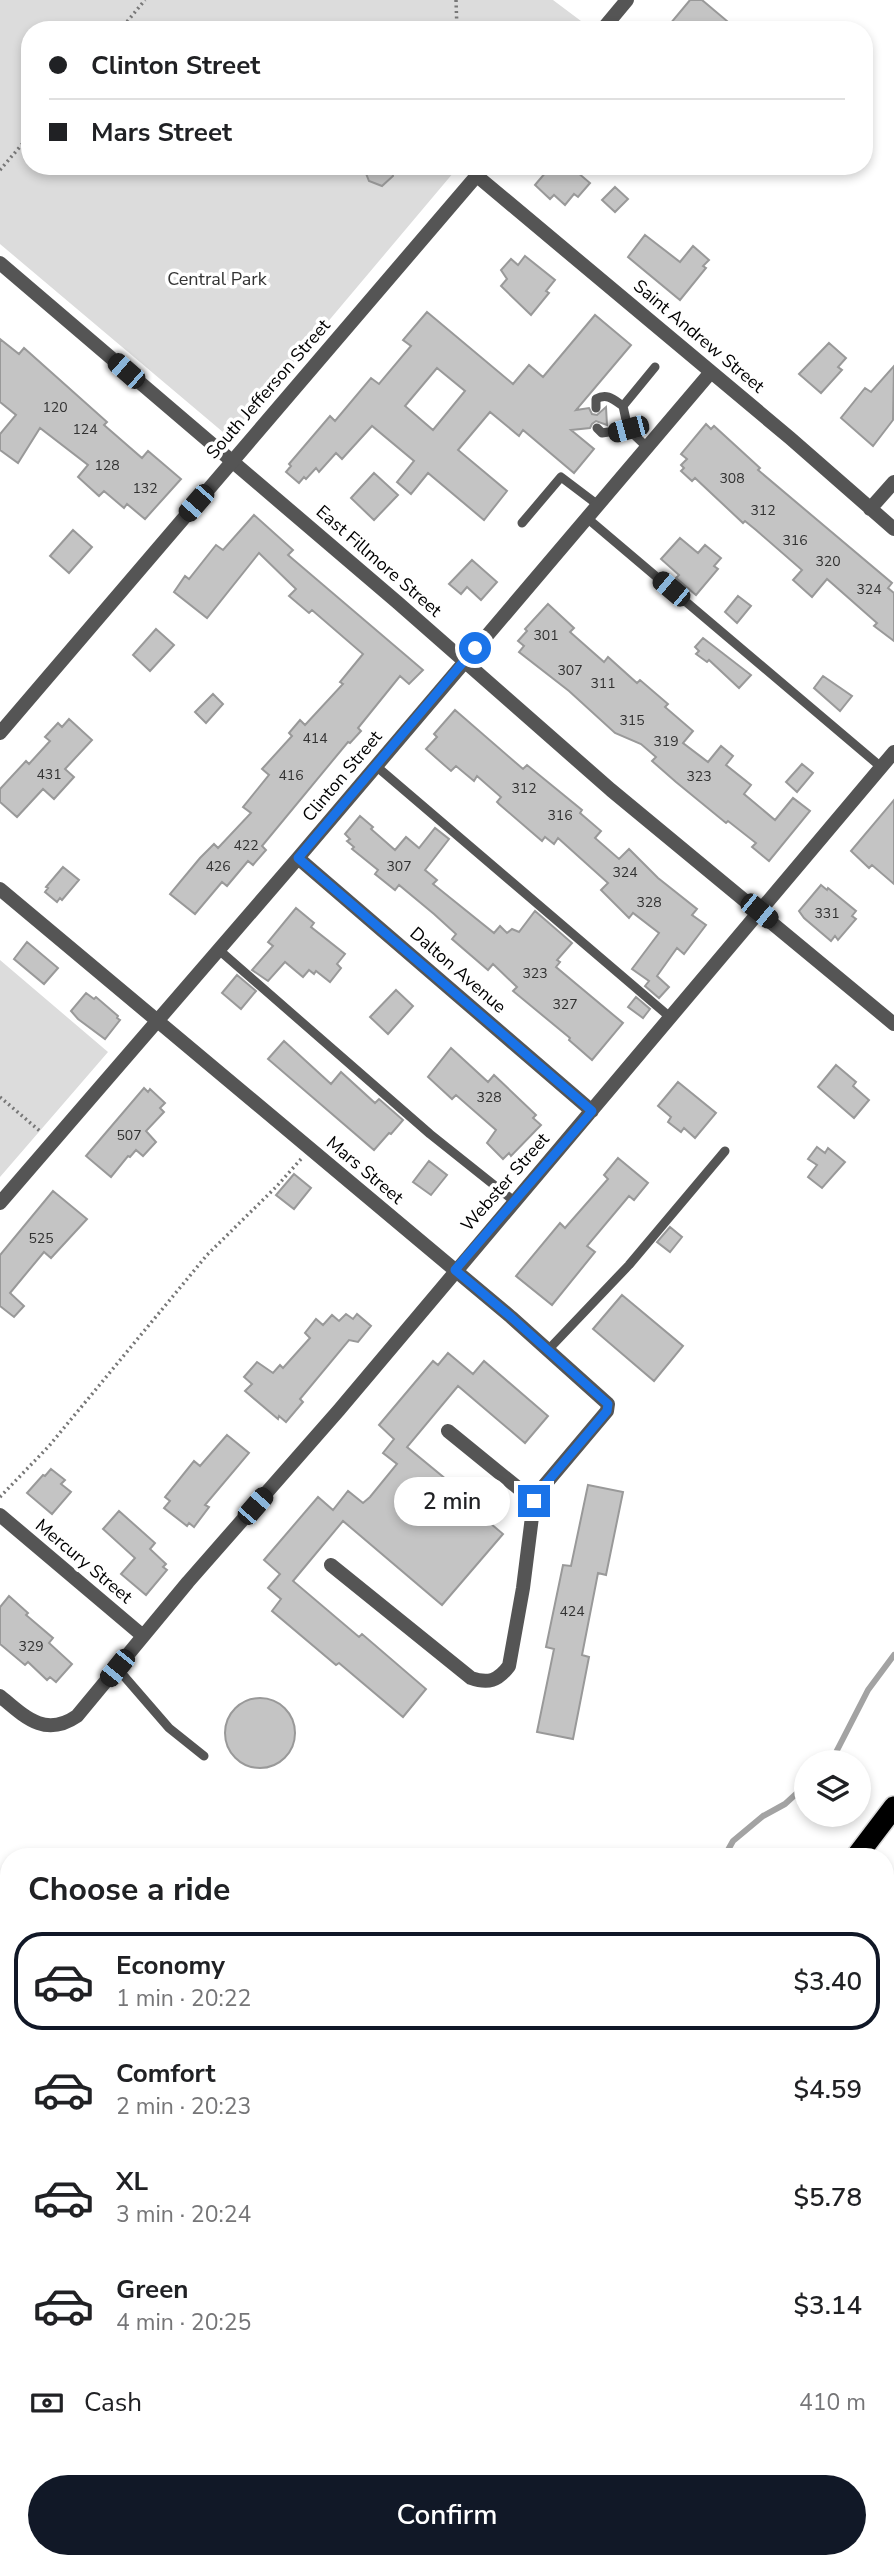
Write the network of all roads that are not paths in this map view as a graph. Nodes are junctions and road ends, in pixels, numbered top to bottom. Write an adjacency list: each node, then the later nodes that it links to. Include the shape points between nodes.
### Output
1 (627, 0): 2 (street)
2 (610, 21)
3 (478, 175): 13 (street, South Jefferson Street)
4 (486, 175): 7 (street, Saint Andrew Street)
5 (0, 263): 13 (street, East Fillmore Street)
6 (655, 366): 8 (lane)
7 (711, 372): 12 (street, Clinton Street); 16 (street, Saint Andrew Street)
8 (623, 406): 9 (lane, via 603,396 596,399); 11 (lane)
9 (596, 408)
10 (597, 428): 11 (lane, via 607,434)
11 (628, 429): 12 (lane)
12 (648, 448): 15 (street, Clinton Street)
13 (232, 461): 20 (street, East Fillmore Street); 21 (street, South Jefferson Street)
14 (894, 482): 16 (street)
15 (598, 505): 17 (street, Clinton Street); 18 (lane, via 561,477)
16 (870, 509): 19 (street, Saint Andrew Street)
17 (587, 518): 20 (street, Clinton Street); 24 (lane)
18 (522, 523)
19 (894, 529)
20 (464, 661): 23 (street, Clinton Street); 27 (street, East Fillmore Street)
21 (0, 733)
22 (894, 752): 24 (street, Webster Street)
23 (376, 766): 25 (street, Clinton Street); 29 (lane)
24 (881, 767): 27 (street, Webster Street)
25 (298, 858): 28 (street, Clinton Street); 32 (street, Dalton Avenue)
26 (0, 889): 30 (street, Mars Street)
27 (759, 911): 29 (street, Webster Street); 31 (street, East Fillmore Street)
28 (219, 950): 30 (street, Clinton Street); 34 (lane, via 430,1135)
29 (671, 1018): 32 (street, Webster Street)
30 (158, 1021): 35 (street, Clinton Street); 36 (street, Mars Street)
31 (894, 1024)
32 (592, 1111): 34 (street, Webster Street)
33 (725, 1151): 37 (lane, via 629,1265)
34 (514, 1201): 36 (street, Webster Street)
35 (0, 1203)
36 (455, 1270): 37 (street, Mars Street); 42 (street, Webster Street)
37 (548, 1350): 39 (street, Mars Street, via 608,1404)
38 (448, 1431): 39 (street)
39 (534, 1501): 41 (street, via 509,1666 492,1681 471,1678)
40 (0, 1515): 42 (street, Mercury Street)
41 (331, 1565)
42 (143, 1636): 43 (street, Webster Street)
43 (117, 1668): 44 (street, Webster Street, via 78,1716 48,1727 29,1719); 45 (lane, via 169,1728)
44 (0, 1696)
45 (204, 1756)
46 (894, 1807): 47 (highway)
47 (863, 1848)

